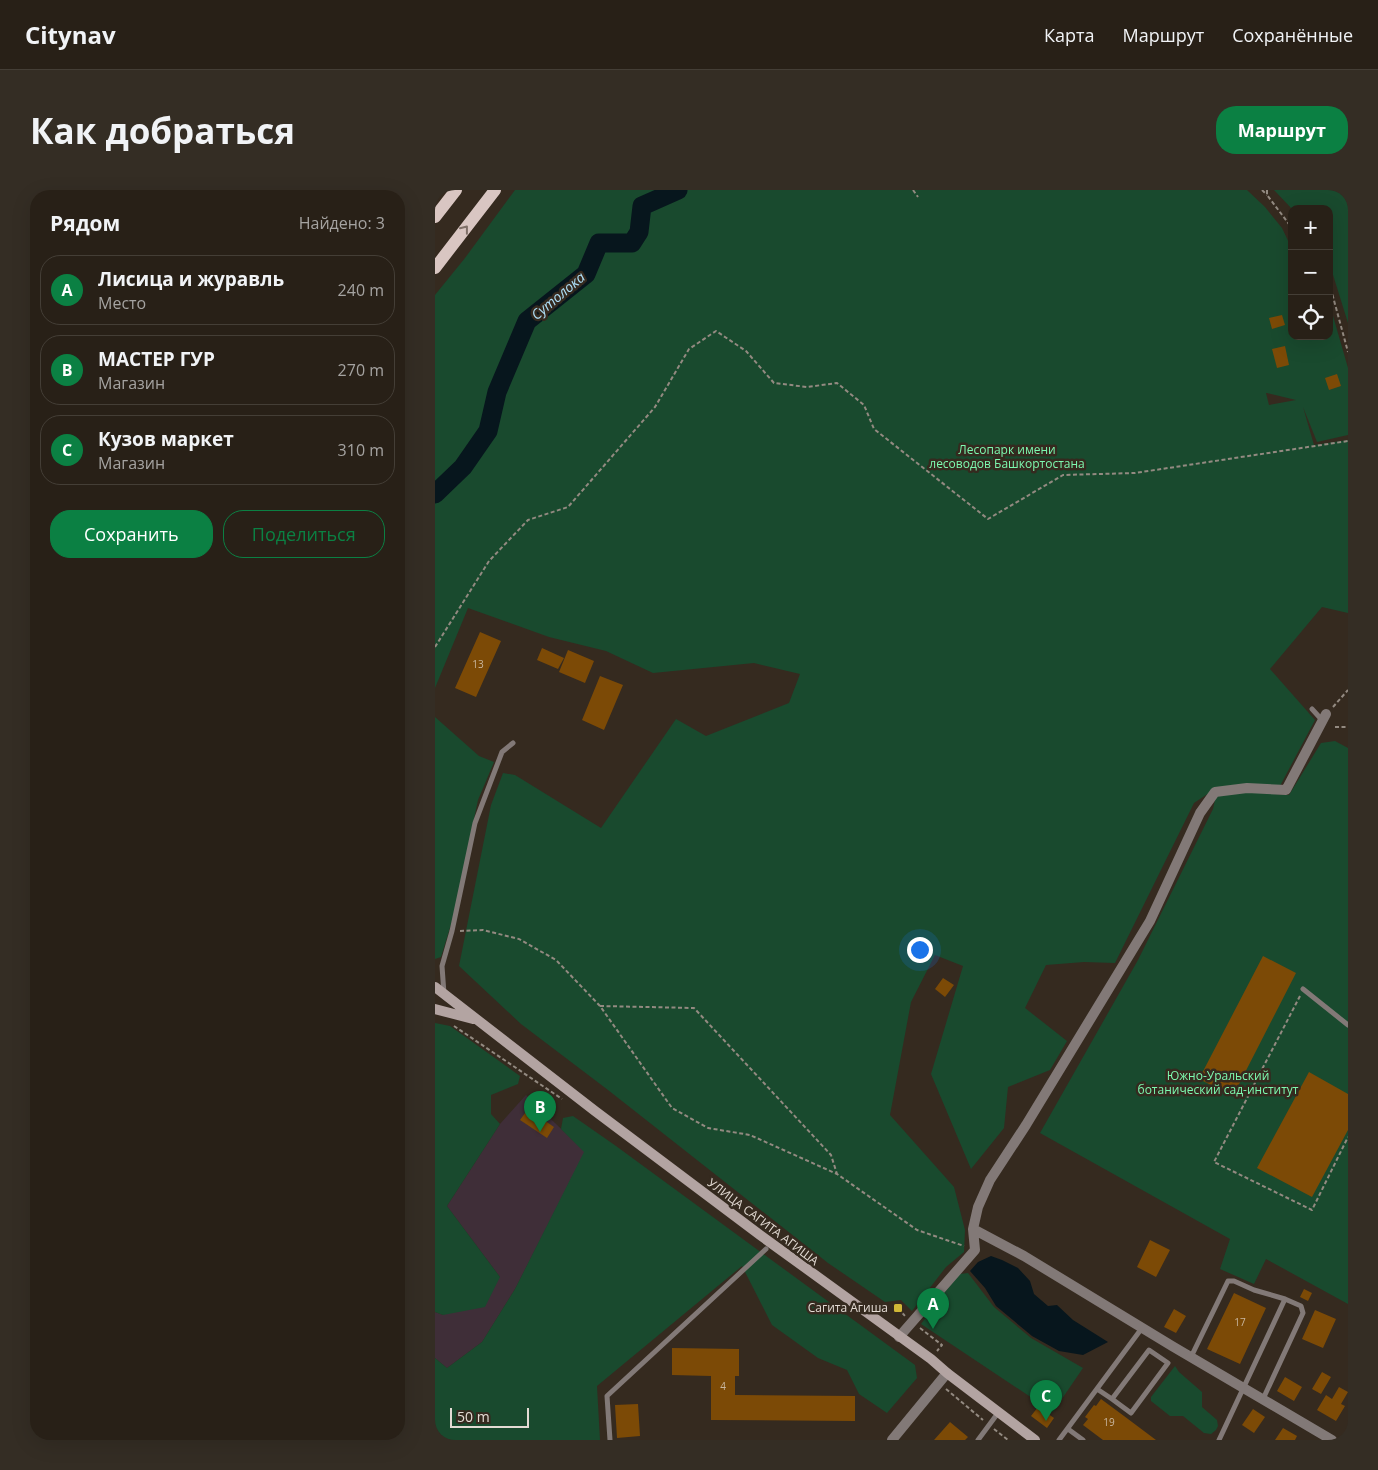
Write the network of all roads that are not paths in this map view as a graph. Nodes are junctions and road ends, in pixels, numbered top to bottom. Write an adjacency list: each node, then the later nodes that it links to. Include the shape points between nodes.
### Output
1 (456, 190): 3 (main road)
2 (495, 190): 4 (main road, one-way to 2)
3 (435, 218)
4 (435, 268)
5 (1312, 709): 6 (lane)
6 (1325, 718): 14 (street, via 1286,790 1247,788 1215,792 1199,813 1150,921 989,1180)
7 (513, 743): 10 (lane, via 502,752 475,824 442,966)
8 (435, 987): 10 (main road, УЛИЦА САГИТА АГИША)
9 (1303, 990): 13 (lane)
10 (444, 994): 12 (main road, УЛИЦА САГИТА АГИША)
11 (435, 1009): 12 (main road, УЛИЦА САГИТА АГИША)
12 (479, 1021): 18 (main road, УЛИЦА САГИТА АГИША, via 610,1123)
13 (1348, 1025)
14 (973, 1229): 17 (street); 18 (street, via 975,1250)
15 (766, 1249): 29 (lane, via 607,1396)
16 (1285, 1300): 19 (lane, via 1227,1281); 21 (lane); 24 (lane, via 1301,1306 1303,1313)
17 (1142, 1328): 19 (street); 22 (lane)
18 (899, 1337): 20 (main road, УЛИЦА САГИТА АГИША)
19 (1191, 1357): 21 (street)
20 (947, 1373): 27 (main road, УЛИЦА САГИТА АГИША); 30 (street)
21 (1244, 1387): 24 (street); 35 (lane)
22 (1097, 1389): 23 (lane); 25 (lane)
23 (1112, 1399): 23 (lane, via 1149,1350 1168,1363 1131,1413)
24 (1263, 1399): 36 (street)
25 (1084, 1407): 26 (lane); 28 (lane)
26 (1089, 1411)
27 (998, 1413): 31 (lane); 32 (main road, УЛИЦА САГИТА АГИША)
28 (1067, 1429): 33 (lane); 34 (lane)
29 (609, 1440)
30 (892, 1440)
31 (978, 1440)
32 (1035, 1440)
33 (1059, 1440)
34 (1083, 1440)
35 (1219, 1440)
36 (1332, 1440)

